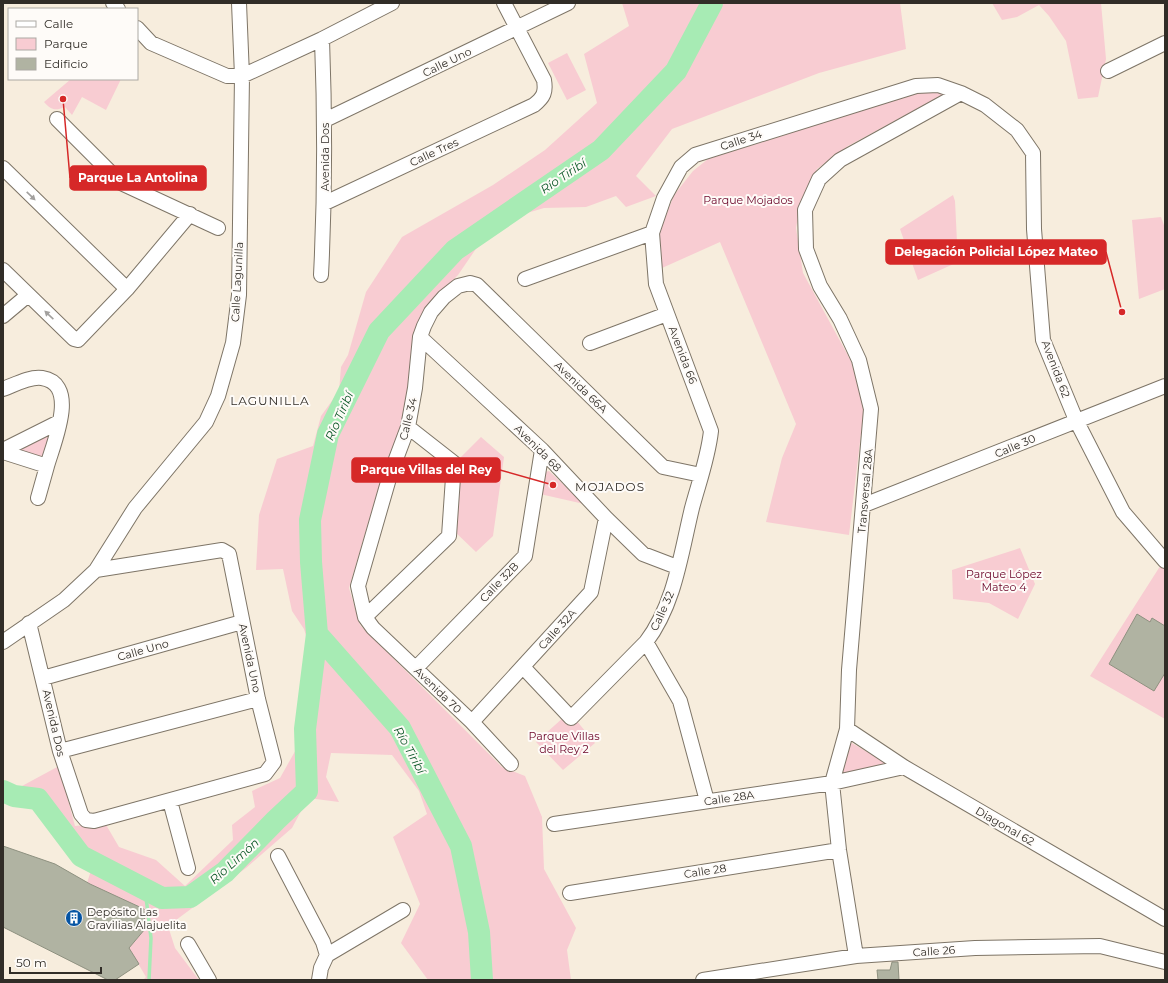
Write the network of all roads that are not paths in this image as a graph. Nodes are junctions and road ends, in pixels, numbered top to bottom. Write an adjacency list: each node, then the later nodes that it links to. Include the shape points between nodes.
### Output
1 (239, 3): 10 (street, Calle Lagunilla)
2 (392, 3): 7 (street)
3 (504, 3): 5 (street)
4 (568, 3): 5 (street, Calle Uno)
5 (517, 28): 14 (street, Calle Uno); 16 (street, Calle Tres, via 544,80 546,89 543,98 534,105)
6 (138, 29): 10 (street, via 151,43 227,76)
7 (322, 39): 10 (street); 14 (street, Avenida Dos)
8 (1165, 43): 9 (street)
9 (1108, 71)
10 (242, 76): 44 (street, Calle Lagunilla, via 239,295 233,342 218,396 206,422 135,508)
11 (961, 93): 12 (street, Calle 34); 19 (street, Calle 34, via 938,85 916,86 695,155 681,167 664,198); 40 (street, Transversal 28A, via 840,160 819,179 805,210 806,249 820,286 860,360 872,409)
12 (998, 116): 32 (street, Avenida 62, via 1017,130 1033,152 1034,229 1043,340)
13 (57, 119): 17 (street, via 121,183)
14 (325, 120): 16 (street, Avenida Dos)
15 (3, 168): 24 (street, one-way to 24)
16 (325, 203): 21 (street, Avenida Dos)
17 (190, 214): 18 (street); 24 (street)
18 (218, 228)
19 (652, 233): 22 (street); 26 (street, Avenida 66, via 656,284)
20 (3, 270): 25 (street)
21 (321, 275)
22 (525, 279)
23 (470, 283): 28 (street, Calle 34, via 458,286 444,297 431,312); 38 (street, Avenida 66A, via 477,285 663,467)
24 (127, 289): 25 (street, one-way to 25, via 78,340)
25 (28, 295): 27 (street)
26 (667, 314): 29 (street); 38 (street, Avenida 66, via 711,431 708,455)
27 (3, 316)
28 (420, 337): 34 (street, Calle 34); 35 (street, Avenida 68)
29 (590, 343)
30 (1165, 386): 32 (street, Calle 30)
31 (3, 389): 33 (street, via 35,378 43,378 52,383 62,398 63,409)
32 (1076, 420): 40 (street, Calle 30, via 987,458); 42 (street, Avenida 62, via 1123,512)
33 (59, 422): 36 (street); 37 (street)
34 (408, 427): 45 (street, Calle 34, via 390,475 358,586); 45 (street, via 454,463 449,536)
35 (542, 450): 41 (street, Avenida 68); 51 (street, Calle 32B, via 525,556)
36 (3, 451): 37 (street)
37 (47, 466): 39 (street)
38 (701, 475): 43 (street, Calle 32)
39 (38, 498)
40 (864, 505): 55 (street, Transversal 28A, via 849,670)
41 (606, 518): 43 (street, Avenida 68, via 643,554); 50 (street, Calle 32A, via 592,592)
42 (1164, 561)
43 (677, 568): 49 (street, Calle 32, via 670,598)
44 (96, 570): 46 (street, Avenida Uno, via 222,550 228,554); 47 (street, Calle Lagunilla, via 64,600)
45 (365, 618): 51 (street, Avenida 70)
46 (242, 622): 52 (street, Calle Uno); 53 (street, Avenida Uno)
47 (29, 623): 48 (street, Calle Lagunilla); 52 (street, Avenida Dos)
48 (3, 642)
49 (646, 642): 50 (street, Calle 32, via 571,718); 61 (street, via 680,701)
50 (523, 667): 54 (street, Calle 32A)
51 (416, 668): 54 (street, Avenida 70)
52 (43, 678): 56 (street, Avenida Dos)
53 (258, 699): 56 (street); 60 (street, Avenida Uno, via 274,762 271,768 265,774)
54 (472, 722): 57 (street, Avenida 70)
55 (847, 729): 58 (street, Diagonal 62); 59 (street, Transversal 28A)
56 (60, 751): 60 (street, Avenida Dos, via 81,814 86,820)
57 (511, 764)
58 (904, 767): 59 (street, Calle 28A); 68 (street, Diagonal 62)
59 (832, 783): 61 (street, Calle 28A); 63 (street)
60 (170, 801): 65 (street)
61 (707, 801): 62 (street, Calle 28A)
62 (554, 824)
63 (839, 850): 66 (street, Calle 28); 71 (street)
64 (278, 856): 70 (street, via 323,942)
65 (188, 868)
66 (570, 893)
67 (403, 910): 70 (street)
68 (1165, 919)
69 (188, 944): 73 (street)
70 (327, 955): 74 (street)
71 (856, 956): 72 (street, Calle 26, via 975,948 1100,946); 75 (street, Calle 26)
72 (1165, 962)
73 (209, 980)
74 (319, 980)
75 (703, 980)

